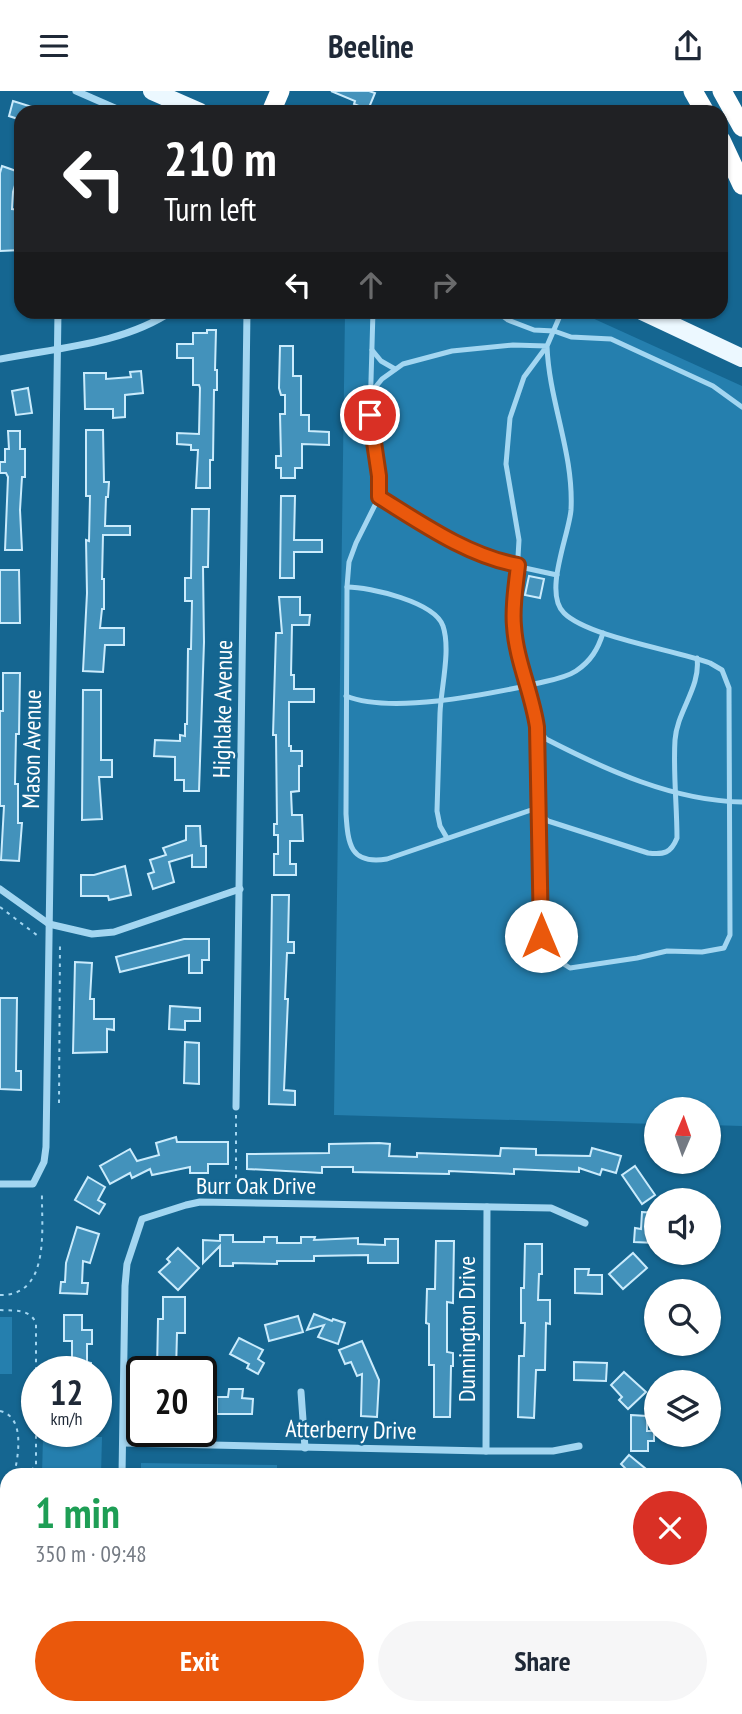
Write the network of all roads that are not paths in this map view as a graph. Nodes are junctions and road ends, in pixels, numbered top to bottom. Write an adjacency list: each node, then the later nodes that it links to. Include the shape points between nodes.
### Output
1 (76, 91): 4 (street)
2 (152, 91): 5 (main road)
3 (722, 91): 6 (highway)
4 (106, 104)
5 (184, 105)
6 (742, 127)
7 (728, 155): 8 (highway)
8 (742, 185)
9 (58, 319): 18 (street, Mason Avenue)
10 (160, 319): 18 (street, via 124,335)
11 (247, 319): 42 (street, Highlake Avenue)
12 (373, 319): 19 (lane)
13 (507, 319): 16 (lane, via 534,330)
14 (559, 319): 16 (lane)
15 (659, 319): 20 (main road)
16 (554, 331): 17 (lane); 24 (lane, via 571,337 611,339 712,386)
17 (547, 346): 22 (lane, via 452,351); 26 (lane, via 524,377 509,418 506,464 519,540); 27 (lane, via 548,371 572,481 567,539)
18 (57, 347): 21 (street); 43 (street, Mason Avenue)
19 (372, 350): 22 (lane); 23 (lane)
20 (742, 358)
21 (0, 359)
22 (396, 369): 23 (lane)
23 (369, 395): 25 (lane)
24 (742, 407)
25 (379, 497): 26 (lane, via 497,562); 28 (lane, via 349,562)
26 (518, 565): 27 (lane); 31 (lane, via 514,625)
27 (557, 575): 29 (lane, via 557,602 563,613)
28 (346, 587): 32 (lane); 33 (lane, via 370,589 435,614 446,642)
29 (603, 633): 30 (lane); 31 (lane, via 591,660 573,673)
30 (697, 658): 35 (lane, via 698,677 675,740); 36 (lane, via 722,670 729,688)
31 (528, 685): 33 (lane); 34 (lane)
32 (346, 696): 33 (lane, via 375,703); 40 (lane, via 346,814 351,848 372,862)
33 (441, 700): 40 (lane, via 437,811)
34 (537, 727): 35 (lane, via 557,745 652,786); 38 (lane)
35 (677, 792): 36 (lane); 39 (lane, via 677,838 672,849 662,855 548,821)
36 (730, 801): 37 (lane); 39 (lane, via 730,935 724,947 667,951 570,968 548,954 541,936)
37 (742, 802)
38 (540, 807): 39 (lane); 40 (lane)
39 (540, 814)
40 (447, 838)
41 (0, 889): 43 (street)
42 (240, 889): 43 (street, via 114,932 92,934); 44 (street, Highlake Avenue)
43 (49, 924): 45 (street, Mason Avenue, via 44,1161 33,1184)
44 (236, 1107)
45 (0, 1184)
46 (487, 1207): 47 (street, Burr Oak Drive, via 551,1208); 49 (street, Burr Oak Drive, via 200,1202 142,1219 125,1286); 52 (street, Dunnington Drive)
47 (585, 1223)
48 (301, 1392): 51 (street)
49 (123, 1443): 51 (street, Atterberry Drive); 53 (street, Burr Oak Drive)
50 (579, 1446): 52 (street, Atterberry Drive, via 552,1451)
51 (305, 1448): 52 (street, Atterberry Drive)
52 (486, 1451)
53 (122, 1468)

